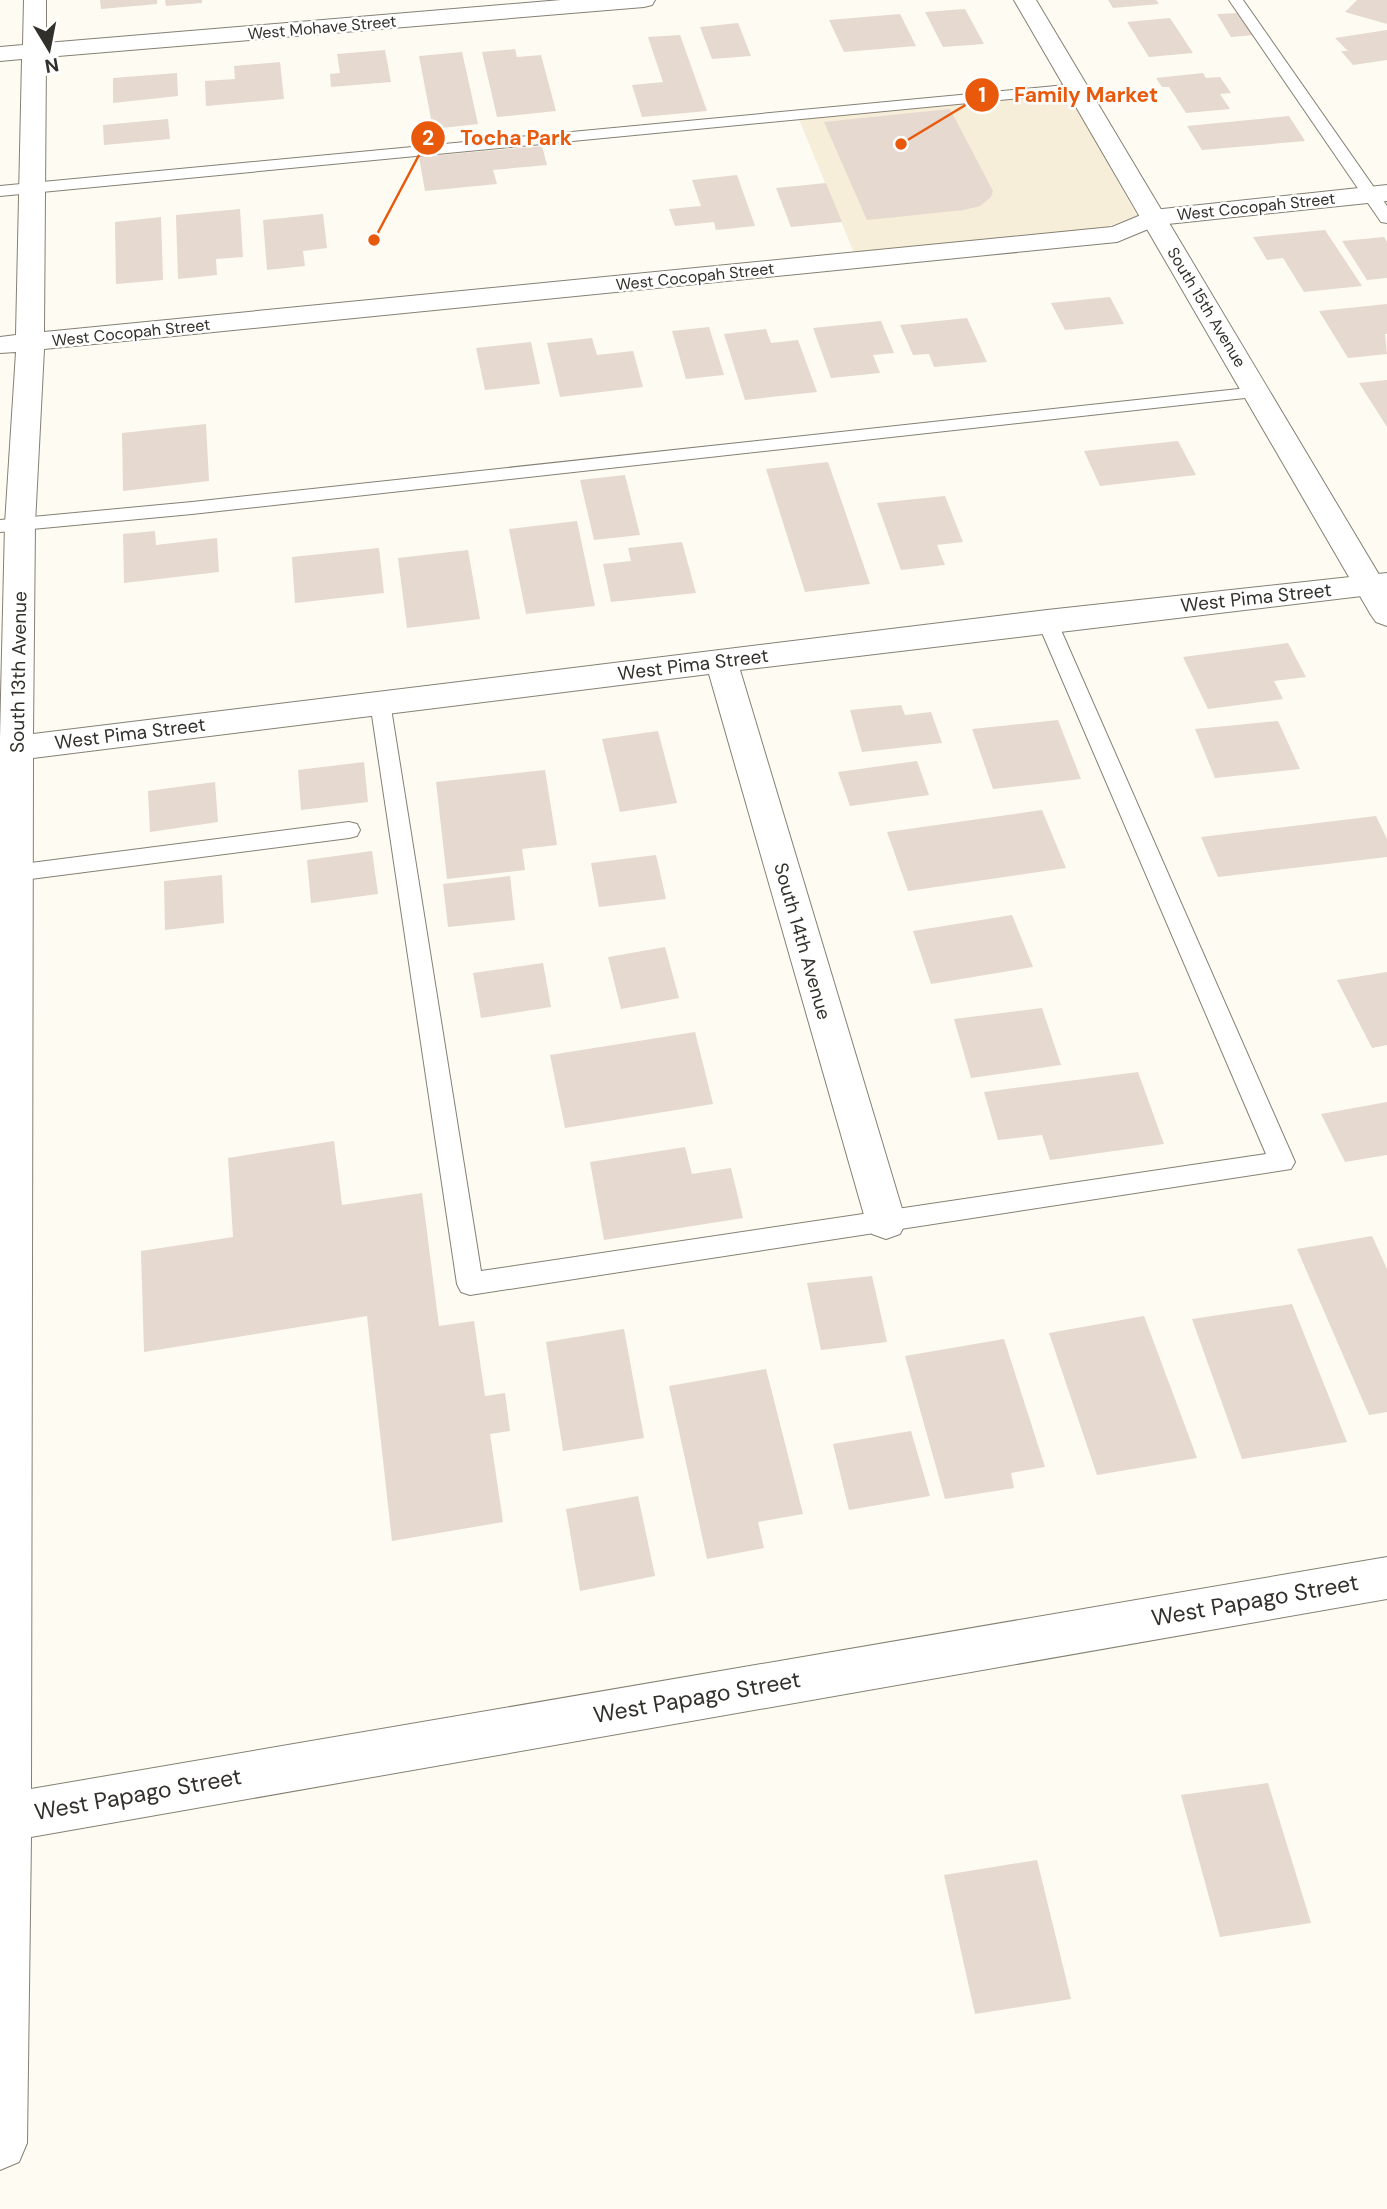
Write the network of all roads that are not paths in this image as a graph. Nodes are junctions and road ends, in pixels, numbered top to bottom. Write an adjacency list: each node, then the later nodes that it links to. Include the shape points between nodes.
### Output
1 (35, 0): 5 (street, South 13th Avenue)
2 (644, 0): 5 (street, West Mohave Street)
3 (1025, 0): 6 (street, South 15th Avenue)
4 (1236, 0): 8 (lane)
5 (17, 52): 7 (street, South 13th Avenue)
6 (1077, 89): 7 (lane); 9 (street, South 15th Avenue)
7 (16, 189): 11 (street, South 13th Avenue)
8 (1379, 193): 9 (street, West Cocopah Street); 10 (lane)
9 (1153, 218): 11 (street, West Cocopah Street, via 1117,234); 12 (street, South 15th Avenue)
10 (1387, 218)
11 (15, 344): 13 (street, South 13th Avenue)
12 (1257, 392): 13 (lane); 14 (street, South 15th Avenue)
13 (10, 525): 19 (street, South 13th Avenue)
14 (1378, 584): 15 (street, South 15th Avenue); 16 (street, West Pima Street)
15 (1387, 615)
16 (1047, 621): 17 (street, West Pima Street); 23 (lane, via 1282,1163)
17 (721, 661): 18 (street, West Pima Street); 23 (street, South 14th Avenue)
18 (380, 702): 19 (street, West Pima Street); 23 (lane, via 470,1284)
19 (9, 748): 21 (street, South 13th Avenue)
20 (349, 830): 21 (lane)
21 (15, 873): 22 (street, South 13th Avenue)
22 (6, 1045): 25 (street, South 13th Avenue)
23 (886, 1222)
24 (1387, 1578): 25 (street, West Papago Street)
25 (7, 1817): 26 (street, South 13th Avenue)
26 (0, 2143)

